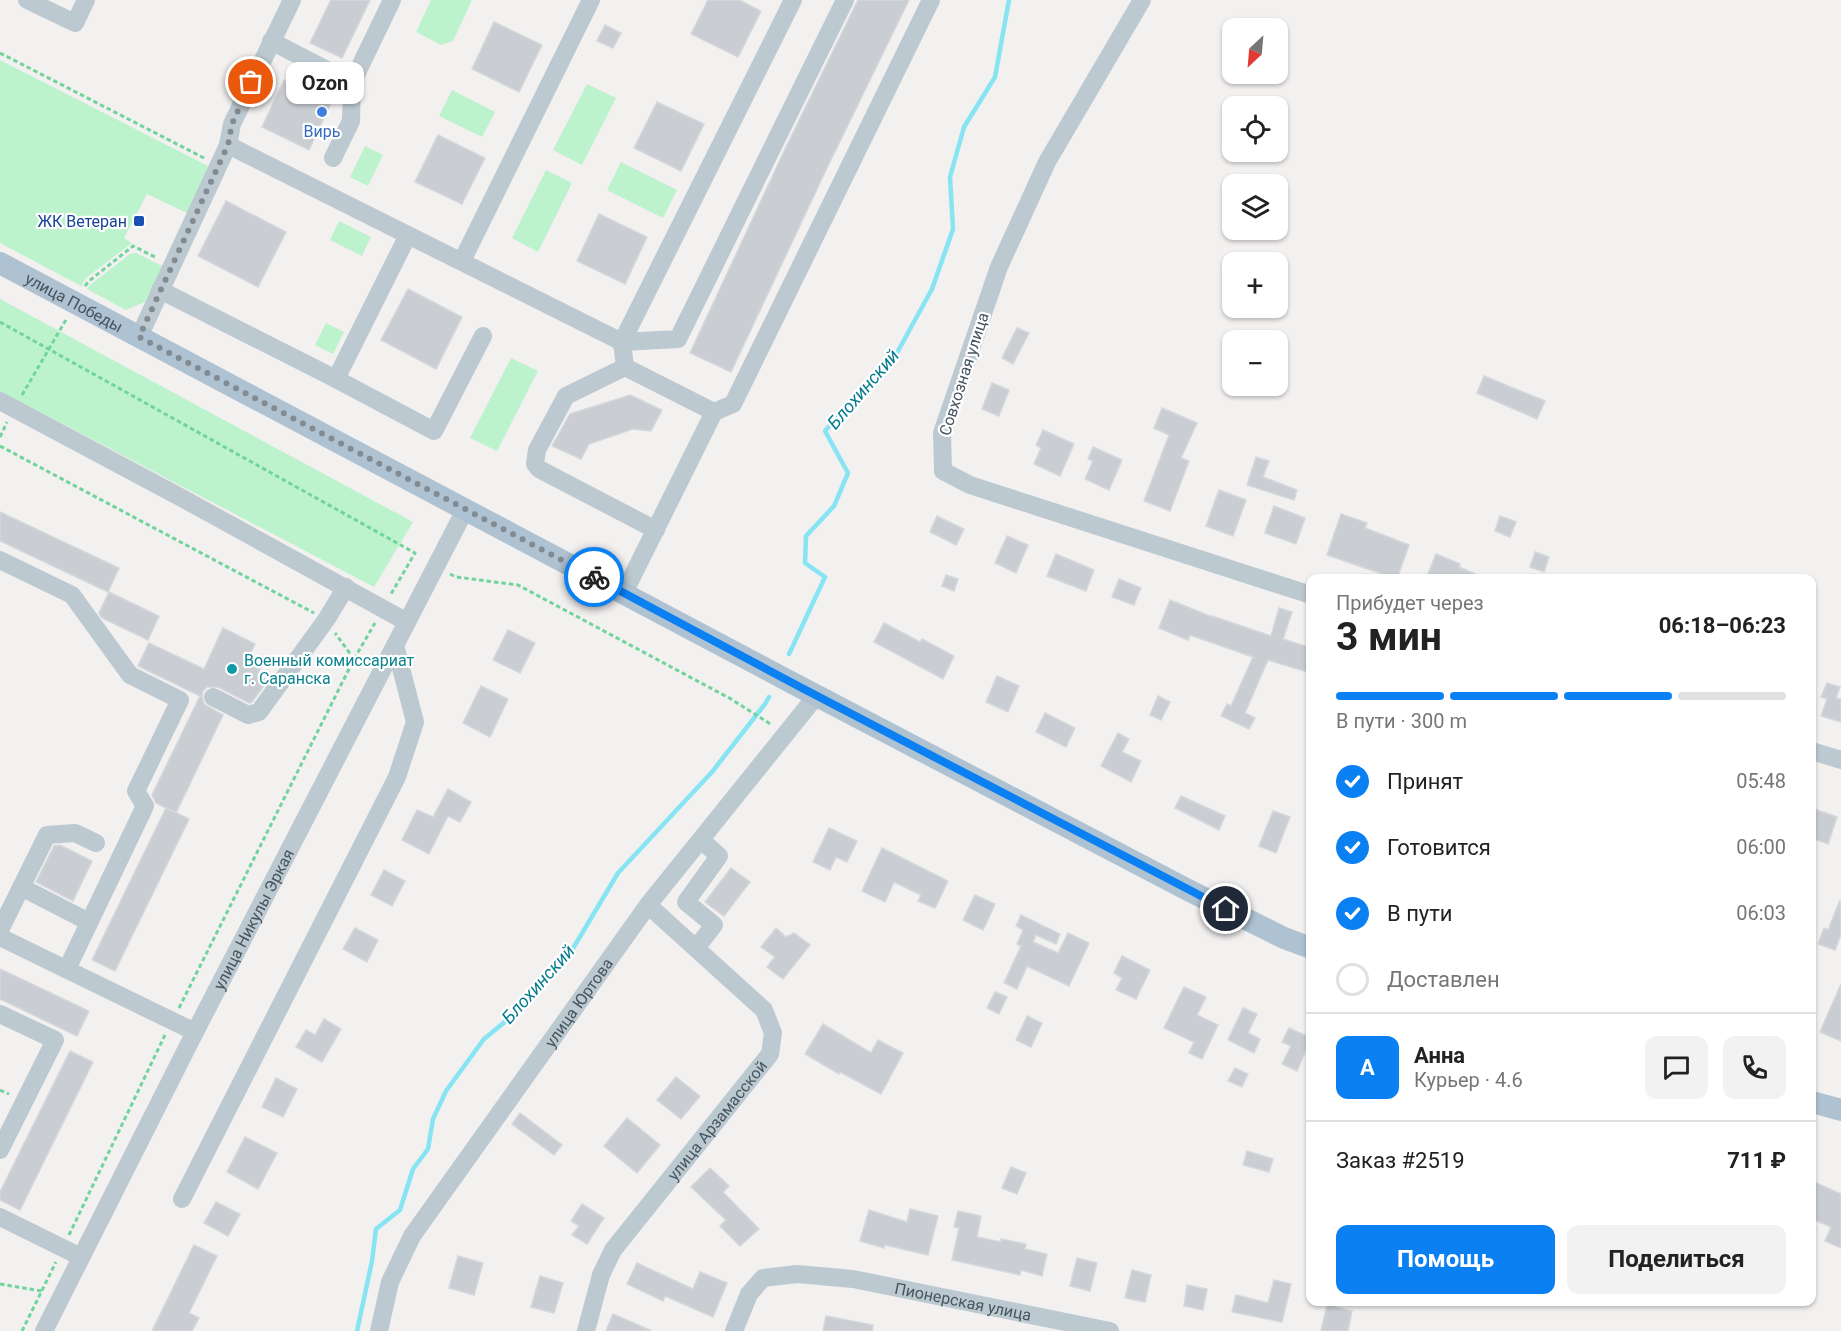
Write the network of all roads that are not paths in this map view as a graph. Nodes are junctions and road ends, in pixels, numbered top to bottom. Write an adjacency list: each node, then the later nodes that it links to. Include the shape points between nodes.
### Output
1 (27, 0): 2 (street, via 75,23)
2 (86, 0)
3 (292, 0): 10 (street)
4 (392, 0): 11 (street)
5 (591, 0): 15 (street)
6 (793, 0): 20 (street)
7 (845, 0): 20 (street, via 678,339)
8 (931, 0): 24 (street, via 733,404)
9 (1142, 0): 30 (street, Совхозная улица, via 1047,162 999,267 942,433 943,471 970,485)
10 (271, 42): 11 (street); 12 (street, via 232,124)
11 (352, 83): 13 (street, via 351,121)
12 (228, 145): 14 (street); 17 (street)
13 (333, 158)
14 (408, 235): 15 (street); 22 (street)
15 (462, 261): 20 (street)
16 (0, 263): 19 (main road, улица Победы)
17 (160, 290): 19 (street); 22 (street)
18 (483, 336): 22 (street, via 434,431)
19 (139, 337): 25 (main road, улица Победы)
20 (622, 342): 21 (street)
21 (625, 367): 24 (street); 26 (street, via 566,396 537,450 535,464)
22 (336, 379)
23 (7, 405): 28 (street)
24 (714, 412): 26 (street)
25 (466, 508): 29 (main road, улица Победы); 31 (street, улица Никулы Эркая)
26 (656, 530): 29 (street)
27 (0, 560): 41 (street, via 72,595 130,675 180,700 136,791 145,807)
28 (346, 587): 31 (street); 34 (street, via 259,712 248,715)
29 (624, 593): 33 (main road, улица Победы)
30 (1306, 593)
31 (406, 622): 32 (street, улица Никулы Эркая)
32 (395, 645): 48 (street, улица Никулы Эркая); 52 (street, via 415,722 397,777)
33 (817, 695): 37 (street, улица Юртова); 44 (main road, улица Победы, via 1188,890)
34 (213, 697)
35 (1816, 752): 36 (street)
36 (1841, 760)
37 (701, 840): 40 (street, улица Юртова); 45 (street, via 719,856 686,902 714,925)
38 (96, 843): 39 (street, via 75,833 47,835)
39 (21, 887): 41 (street); 42 (street)
40 (648, 904): 45 (street, улица Арзамасской); 56 (street, улица Юртова, via 412,1236 390,1282)
41 (89, 922): 46 (street)
42 (0, 930)
43 (0, 937): 46 (street)
44 (1306, 946)
45 (696, 948): 57 (street, улица Арзамасской, via 764,1010 773,1034 770,1054 614,1250 601,1275)
46 (67, 969): 48 (street)
47 (0, 1014): 51 (street, via 55,1040)
48 (195, 1032): 54 (street, улица Никулы Эркая)
49 (1816, 1103): 50 (main road)
50 (1841, 1110)
51 (0, 1150)
52 (182, 1199)
53 (0, 1217): 54 (street)
54 (81, 1257): 55 (street, улица Никулы Эркая)
55 (44, 1331)
56 (379, 1331)
57 (586, 1331)
58 (734, 1331): 59 (street, Пионерская улица, via 749,1294 763,1278 797,1274 853,1279)
59 (1110, 1331)

